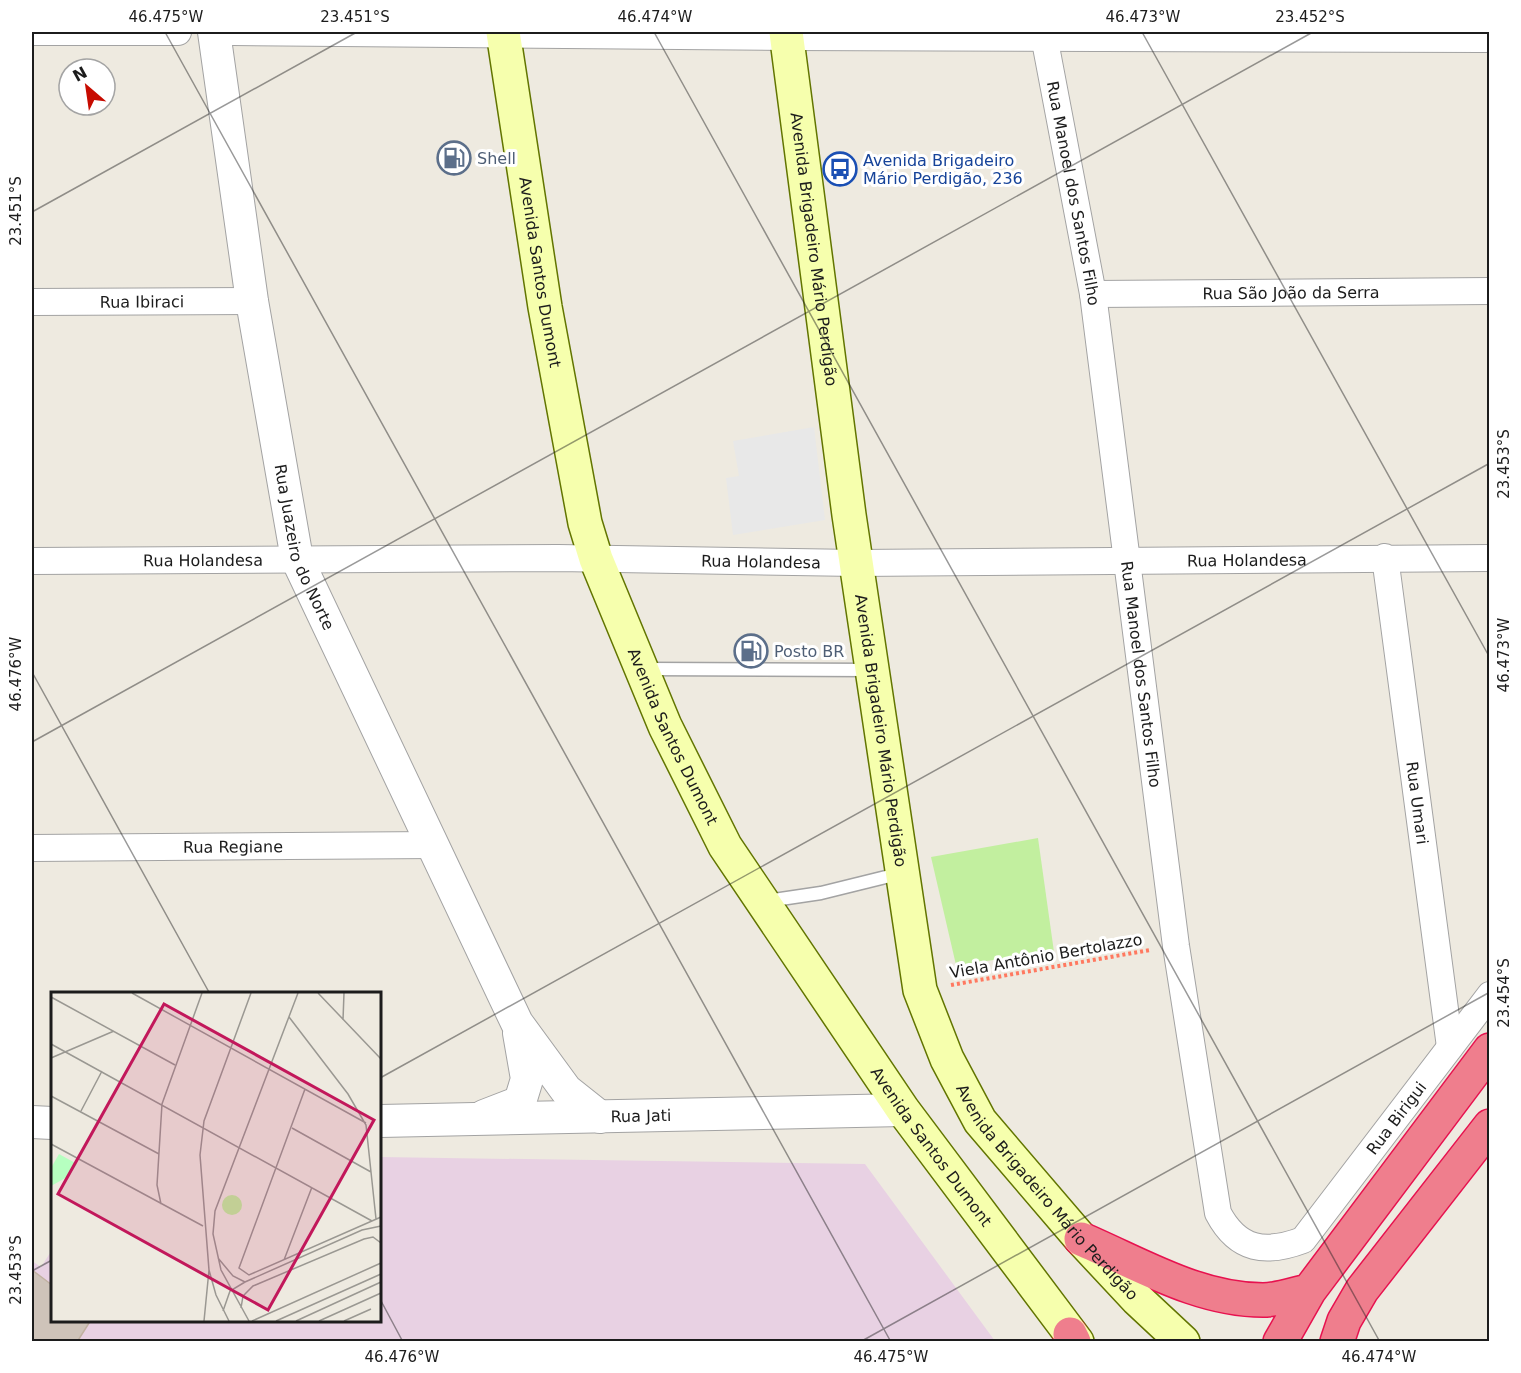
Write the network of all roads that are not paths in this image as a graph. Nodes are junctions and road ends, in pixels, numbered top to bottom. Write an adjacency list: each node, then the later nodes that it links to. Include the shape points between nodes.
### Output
1 (32, 32): 2 (street)
2 (178, 32)
3 (214, 32): 12 (street, Rua Juazeiro do Norte)
4 (232, 32): 5 (street)
5 (503, 33): 6 (street); 17 (main road, Avenida Santos Dumont, via 547,319 585,523)
6 (786, 34): 8 (street); 20 (main road, Avenida Brigadeiro Mário Perdigão)
7 (1290, 35): 8 (street); 9 (street)
8 (1044, 36): 11 (street, Rua Manoel dos Santos Filho)
9 (1484, 37)
10 (1490, 291): 11 (street, Rua São João da Serra)
11 (1093, 294): 18 (street, Rua Manoel dos Santos Filho)
12 (252, 301): 13 (street, Rua Ibiraci); 16 (street, Rua Juazeiro do Norte)
13 (32, 302)
14 (1385, 557): 15 (street, Rua Holandesa); 18 (street, Rua Holandesa); 29 (street, Rua Umari)
15 (1490, 558)
16 (297, 559): 17 (street, Rua Holandesa); 19 (street, Rua Holandesa); 23 (street, Rua Juazeiro do Norte)
17 (596, 559): 20 (street, Rua Holandesa); 21 (main road, Avenida Santos Dumont)
18 (1126, 560): 20 (street, Rua Holandesa); 39 (street, Rua Manoel dos Santos Filho, via 1176,946 1218,1213 1228,1232 1250,1245 1279,1249)
19 (32, 561)
20 (856, 563): 22 (main road, Avenida Brigadeiro Mário Perdigão)
21 (640, 669): 22 (lane); 26 (main road, Avenida Santos Dumont, via 725,846)
22 (872, 670): 25 (main road, Avenida Brigadeiro Mário Perdigão)
23 (435, 845): 24 (street, Rua Regiane); 28 (street, Rua Juazeiro do Norte)
24 (32, 849)
25 (903, 873): 26 (lane, via 821,893); 38 (main road, Avenida Brigadeiro Mário Perdigão, via 920,990 947,1059 980,1121)
26 (763, 901): 31 (main road, Avenida Santos Dumont)
27 (1490, 996): 29 (street, Rua Birigui)
28 (517, 1023): 32 (street, Rua Juazeiro do Norte, via 566,1089); 33 (street, Rua Juazeiro do Norte, via 527,1079 520,1102)
29 (1450, 1047): 39 (street, Rua Birigui)
30 (1490, 1050): 40 (highway)
31 (903, 1110): 32 (street, Rua Jati); 41 (main road, Avenida Santos Dumont)
32 (600, 1118): 33 (street, Rua Jati)
33 (475, 1119): 34 (street, Rua Jati)
34 (381, 1121)
35 (32, 1122): 36 (street)
36 (51, 1123)
37 (1490, 1126): 44 (highway, via 1362,1290)
38 (1081, 1239): 40 (highway, via 1192,1289 1220,1297 1266,1300); 42 (main road, Avenida Brigadeiro Mário Perdigão)
39 (1303, 1240)
40 (1309, 1291): 43 (highway)
41 (1074, 1339)
42 (1183, 1341)
43 (1280, 1341)
44 (1337, 1341)

